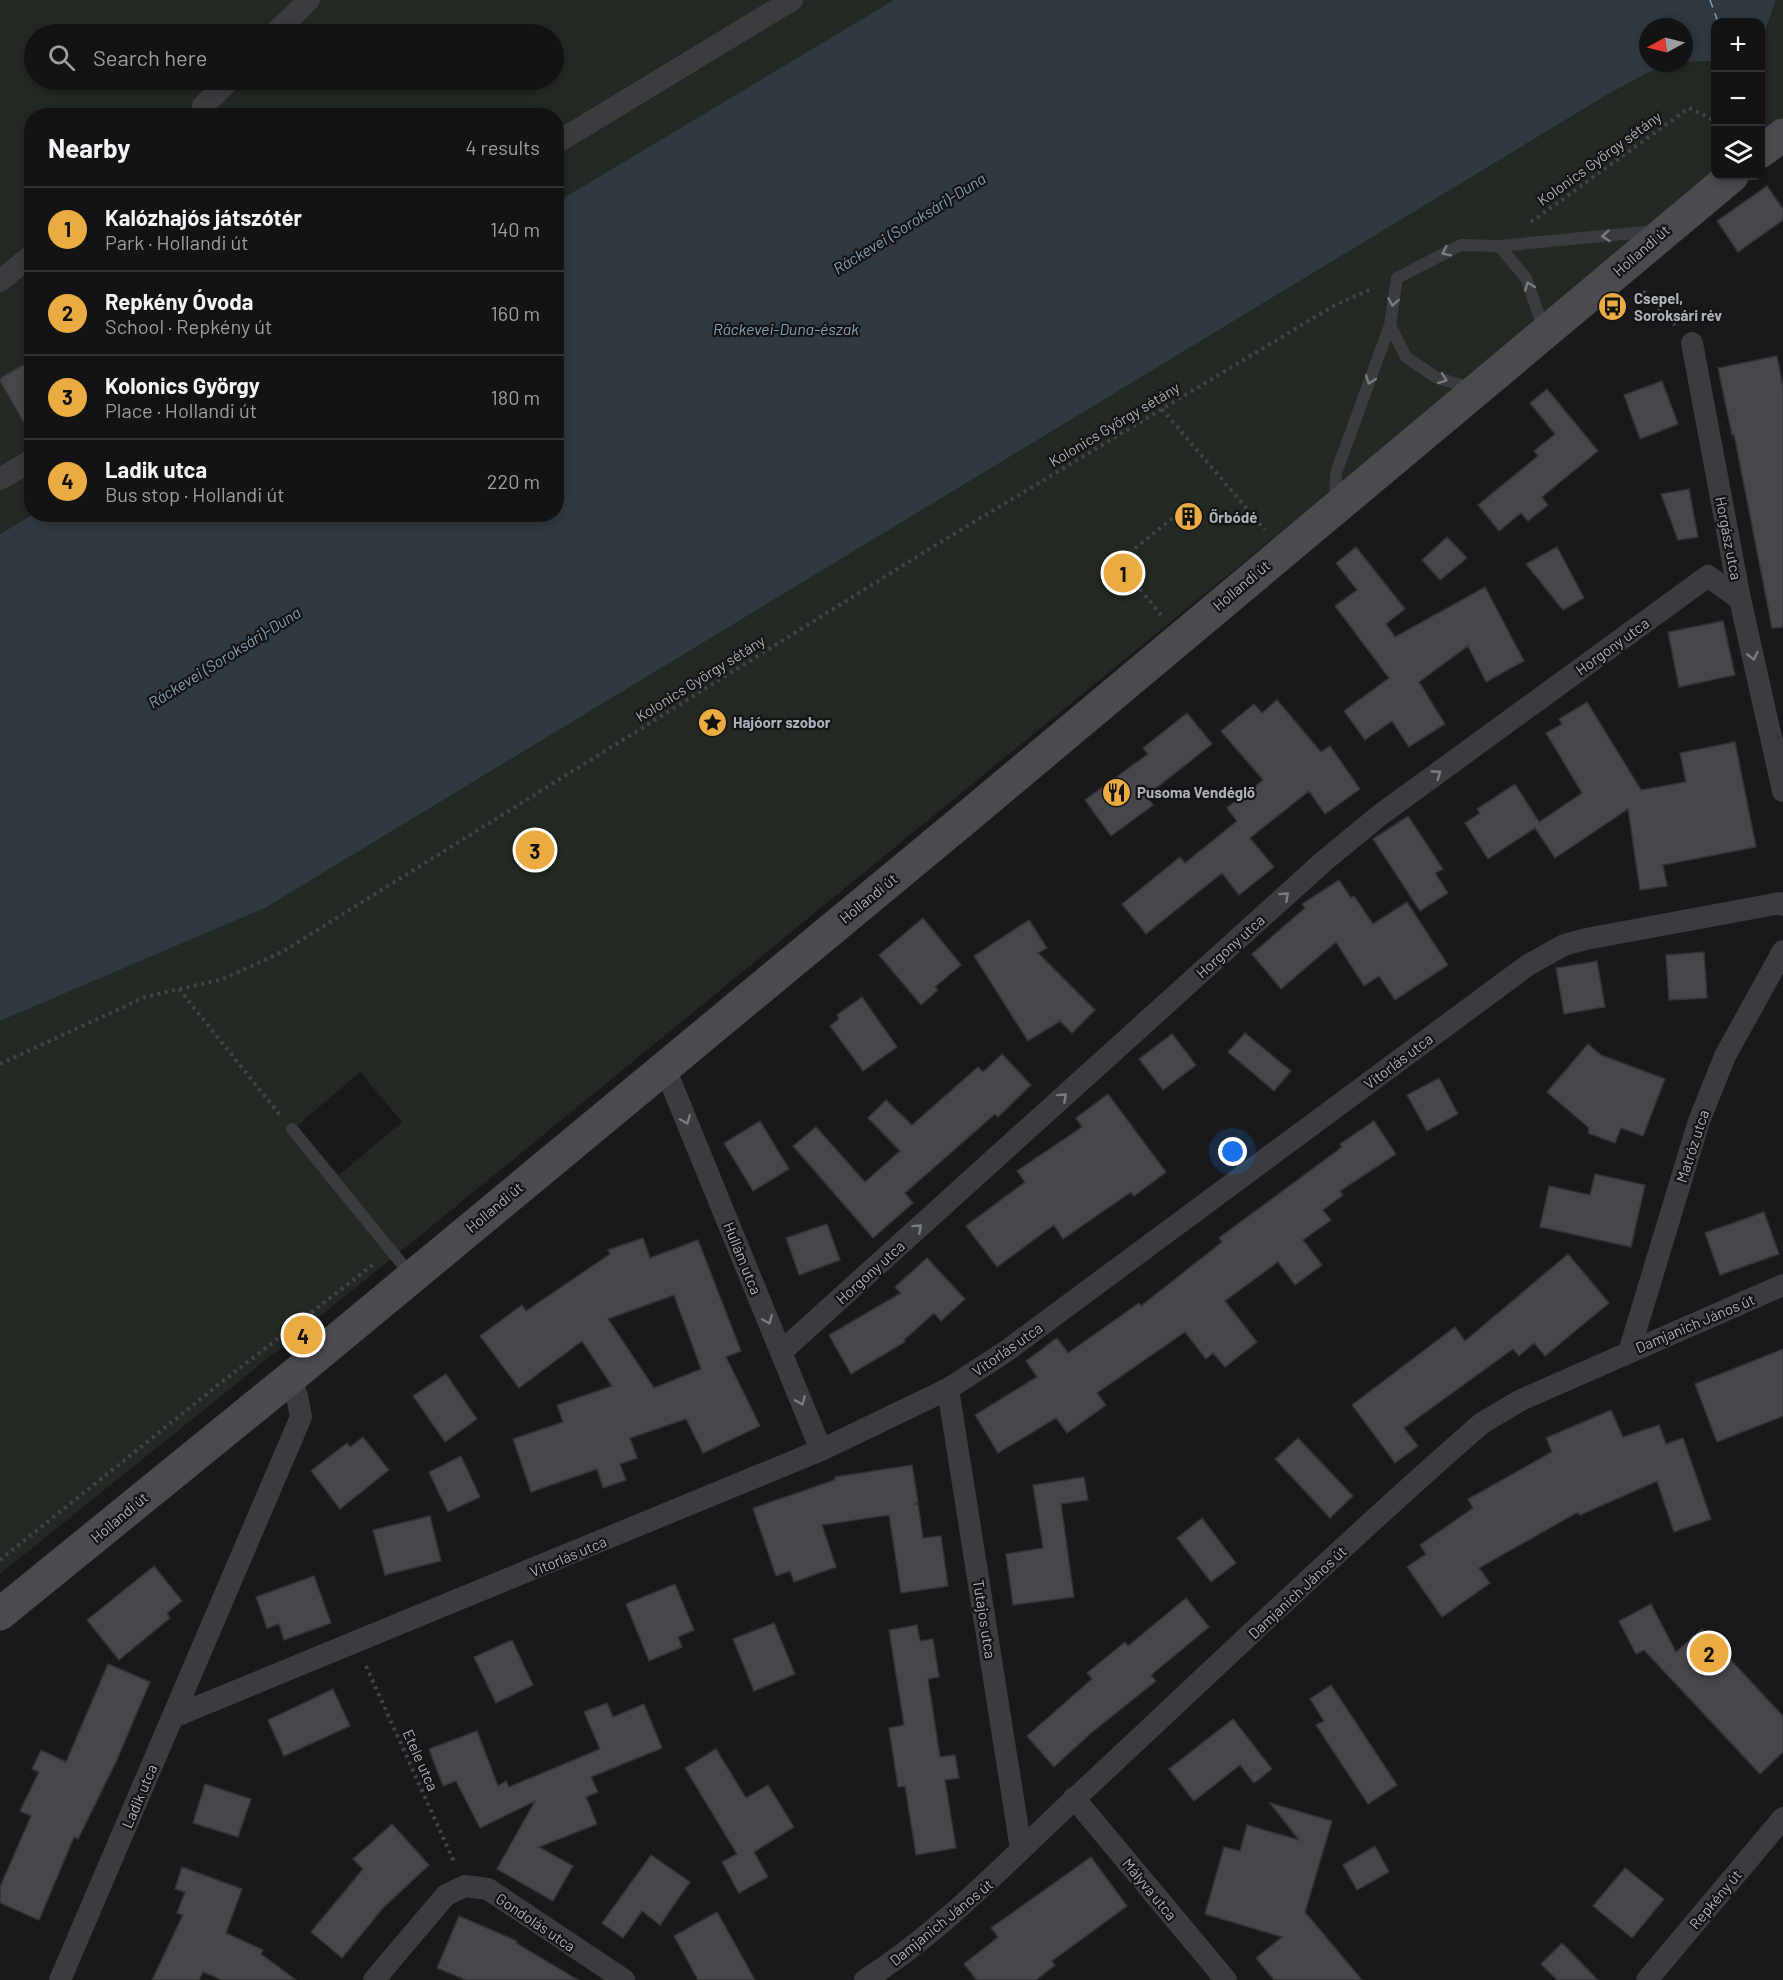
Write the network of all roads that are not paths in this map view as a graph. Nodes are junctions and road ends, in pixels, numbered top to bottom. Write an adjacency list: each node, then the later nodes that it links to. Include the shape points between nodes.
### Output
1 (309, 0): 3 (street)
2 (792, 0): 6 (street)
3 (284, 24)
4 (221, 90): 5 (street)
5 (205, 108)
6 (564, 138)
7 (1727, 180): 8 (street, Hollandi út)
8 (1664, 230): 9 (lane, one-way to 9); 13 (street, Hollandi út)
9 (1500, 246): 12 (lane, one-way to 12, via 1461,245 1397,278); 13 (lane, one-way to 9, via 1526,278)
10 (24, 262): 11 (street)
11 (0, 281)
12 (1390, 325): 15 (lane, one-way to 15, via 1406,357 1437,378); 18 (lane, one-way to 18, via 1336,473)
13 (1546, 334): 15 (street, Hollandi út)
14 (1692, 343): 19 (street, Horgász utca)
15 (1479, 390): 18 (street, Hollandi út)
16 (24, 465): 17 (street)
17 (0, 479)
18 (1335, 507): 25 (street, Hollandi út)
19 (1732, 556): 20 (street, Horgony utca); 21 (street, Horgász utca)
20 (1708, 576): 21 (street); 29 (street, Horgony utca, one-way to 20, via 1324,861 1380,815)
21 (1740, 599): 22 (street, Horgász utca, one-way to 22)
22 (1783, 791)
23 (1783, 905): 32 (street, Vitorlás utca, via 1586,939 1546,954 1005,1352)
24 (1783, 951): 30 (street, Matróz utca, via 1725,1056 1699,1121)
25 (664, 1066): 27 (street, Hollandi út); 29 (street, Hullám utca, one-way to 29)
26 (292, 1130): 27 (lane)
27 (411, 1275): 31 (street, Hollandi út)
28 (1783, 1285): 30 (street, Damjanich János út)
29 (781, 1352): 33 (street, Hullám utca, one-way to 33)
30 (1629, 1352): 36 (street, Damjanich János út, via 1521,1400 1482,1423)
31 (289, 1379): 34 (street, Hollandi út); 35 (street, Ladik utca, via 302,1417)
32 (948, 1389): 33 (street, Vitorlás utca); 38 (street, Tutajos utca)
33 (821, 1450): 35 (street, Vitorlás utca)
34 (0, 1614)
35 (173, 1718): 39 (street, Ladik utca)
36 (1074, 1798): 38 (street, Damjanich János út); 43 (street, Mályva utca)
37 (1783, 1818): 44 (street, Repkény út)
38 (1021, 1849): 42 (street, Damjanich János út, via 943,1922)
39 (60, 1980)
40 (374, 1980): 41 (street, Gondolás utca, via 446,1895 465,1886 488,1890)
41 (624, 1980)
42 (865, 1980)
43 (1226, 1980)
44 (1647, 1980)

